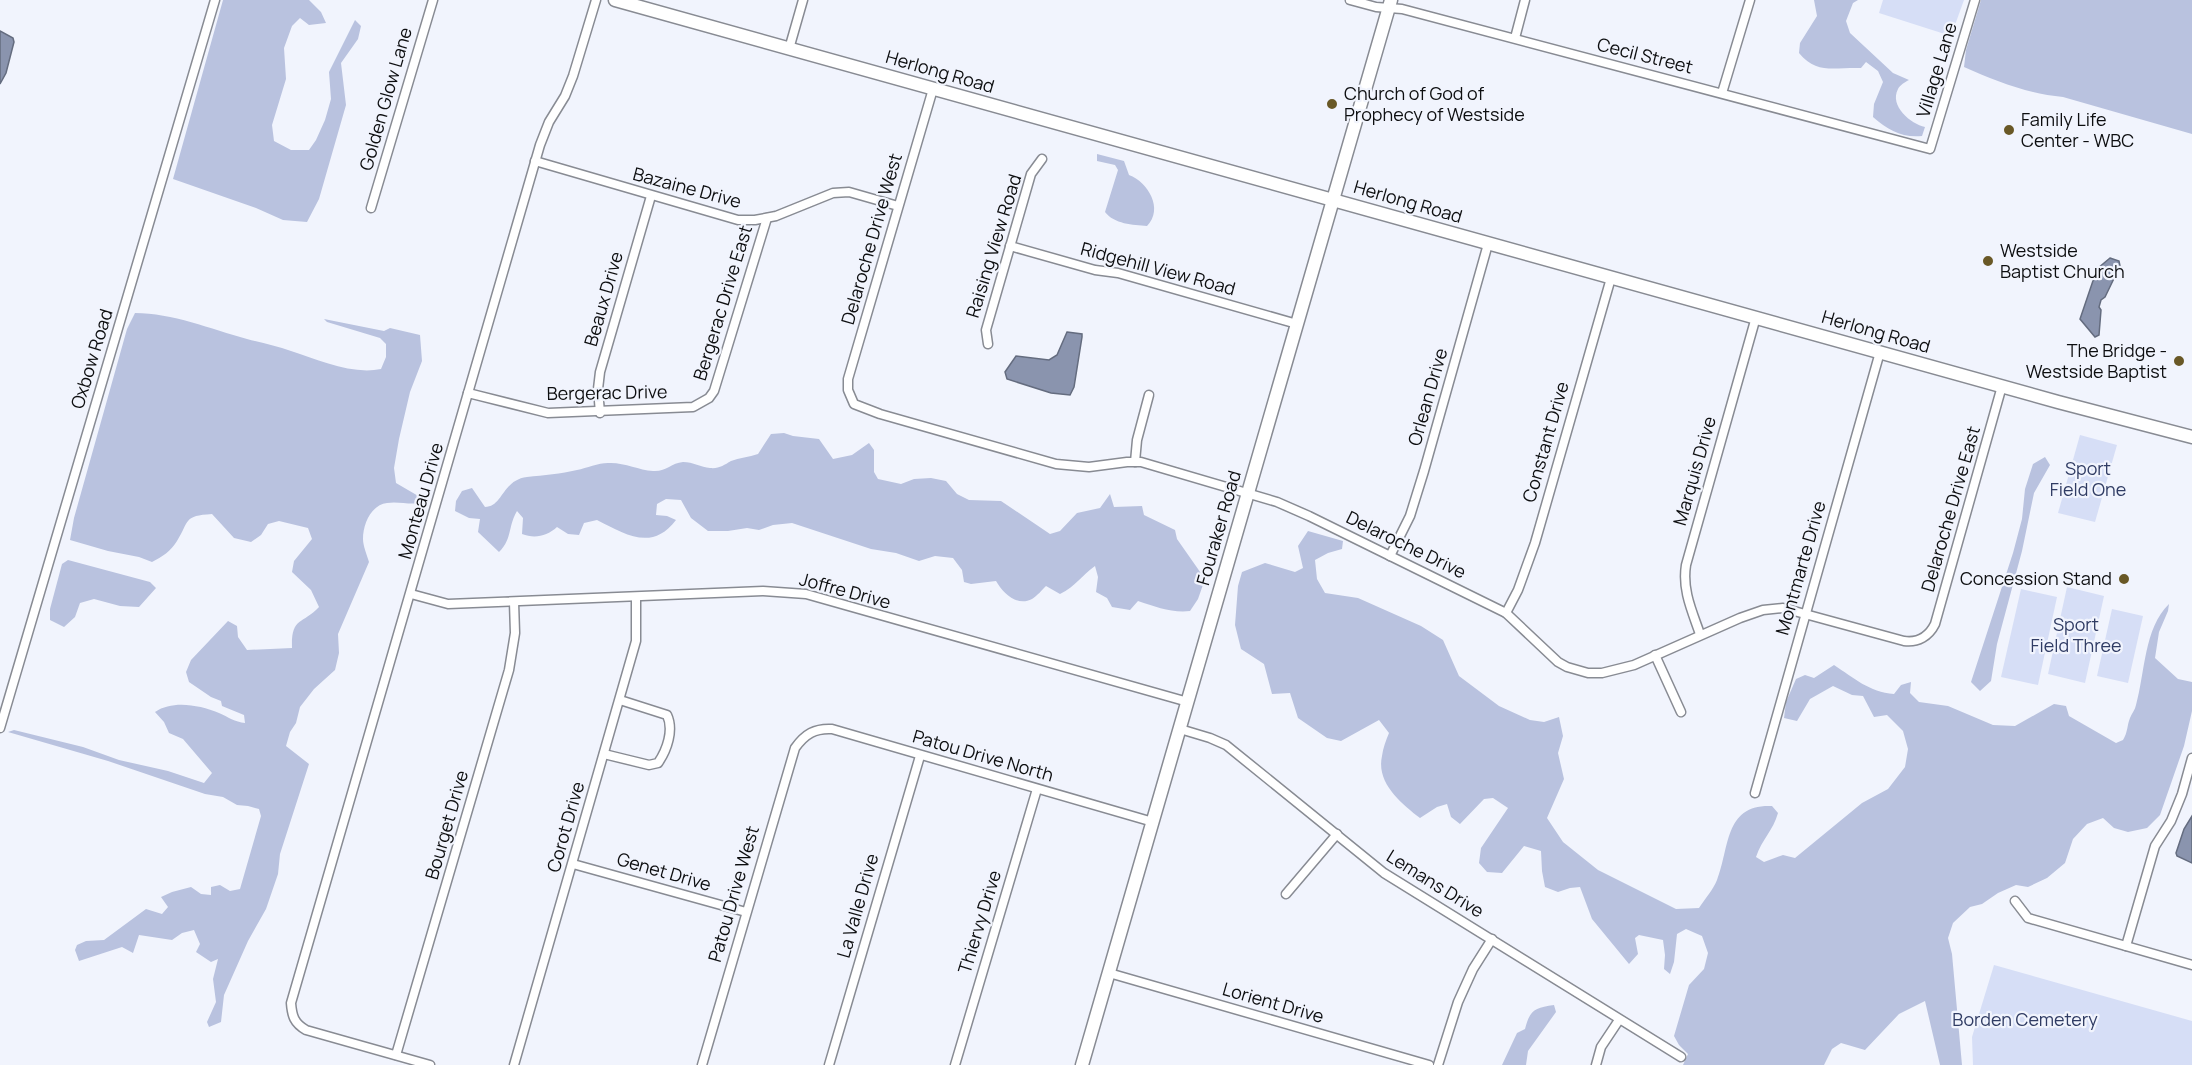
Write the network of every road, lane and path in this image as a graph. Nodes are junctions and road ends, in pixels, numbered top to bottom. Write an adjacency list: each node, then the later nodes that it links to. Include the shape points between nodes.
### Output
1 (215, 0): 51 (street, Oxbow Road)
2 (433, 0): 21 (street, Golden Glow Lane)
3 (596, 0): 17 (street, Monteau Drive, via 573,76 549,122)
4 (615, 0): 12 (street, Herlong Road)
5 (803, 0): 12 (street)
6 (1350, 0): 10 (street, Cecil Street, via 1376,7)
7 (1525, 0): 11 (street)
8 (1750, 0): 14 (street)
9 (1975, 0): 15 (street, Village Lane)
10 (1390, 4): 11 (street, Cecil Street); 19 (street, Fouraker Road)
11 (1515, 38): 14 (street, Cecil Street)
12 (789, 49): 13 (street, Herlong Road)
13 (933, 89): 19 (street, Herlong Road); 20 (street, Delaroche Drive West)
14 (1722, 93): 15 (street, Cecil Street)
15 (1930, 149)
16 (1042, 159): 24 (street, Raising View Road, via 1031,174)
17 (535, 161): 18 (street, Bazaine Drive); 31 (street, Monteau Drive)
18 (651, 196): 22 (street, Bazaine Drive, via 738,220); 35 (street, Beaux Drive, via 600,372)
19 (1333, 199): 23 (street, Herlong Road); 27 (street, Fouraker Road)
20 (898, 206): 22 (street, Bazaine Drive, via 849,192 833,193); 34 (street, Delaroche Drive West, via 848,379)
21 (371, 207)
22 (767, 218): 33 (street, Bergerac Drive East)
23 (1488, 244): 25 (street, Herlong Road); 39 (street, Orlean Drive, via 1410,516)
24 (1010, 246): 27 (street, Ridgehill View Road); 28 (street, Raising View Road, via 986,330)
25 (1611, 278): 26 (street, Herlong Road); 43 (street, Constant Drive, via 1534,543)
26 (1756, 317): 29 (street, Herlong Road); 45 (street, Marquis Drive, via 1686,565 1684,582)
27 (1297, 324): 38 (street, Fouraker Road)
28 (988, 344)
29 (1880, 352): 30 (street, Herlong Road); 44 (street, Montmarte Drive)
30 (2002, 386): 36 (street, Herlong Road); 46 (street, Delaroche Drive East, via 1935,624)
31 (468, 393): 35 (street, Bergerac Drive, via 548,414); 40 (street, Monteau Drive)
32 (1149, 395): 37 (street)
33 (709, 398): 35 (street, Bergerac Drive, via 693,407)
34 (851, 399): 37 (street, Delaroche Drive, via 854,404 880,414 1056,464 1089,467)
35 (600, 413)
36 (2192, 437)
37 (1135, 462): 38 (street, Delaroche Drive)
38 (1248, 494): 39 (street, Delaroche Drive, via 1277,502); 49 (street, Fouraker Road)
39 (1390, 556): 43 (street, Delaroche Drive)
40 (411, 594): 42 (street, Joffre Drive, via 448,604); 70 (street, Monteau Drive, via 291,1003 292,1015 306,1030)
41 (636, 597): 42 (street, Joffre Drive); 48 (street, Corot Drive, via 636,641); 49 (street, Joffre Drive, via 773,591 806,594)
42 (514, 602): 70 (street, Bourget Drive, via 515,633 509,670)
43 (1506, 613): 47 (street, Delaroche Drive, via 1552,657 1577,670 1602,673)
44 (1805, 614): 45 (street, Delaroche Drive, via 1783,608 1763,610); 46 (street, Delaroche Drive, via 1904,641); 58 (street, Montmarte Drive)
45 (1700, 634): 47 (street, Delaroche Drive)
46 (1925, 637)
47 (1655, 655): 50 (street)
48 (620, 700): 54 (street, Corot Drive); 54 (street, via 667,715 671,724 664,754 658,763 649,765)
49 (1188, 702): 52 (street, Fouraker Road)
50 (1681, 712)
51 (0, 728)
52 (1180, 729): 59 (street, Fouraker Road); 60 (street, Lemans Drive, via 1226,745)
53 (805, 735): 55 (street, Patou Drive North, via 832,729); 64 (street, Patou Drive West, via 795,748)
54 (604, 754): 61 (street, Corot Drive)
55 (920, 756): 57 (street, Patou Drive North); 75 (street, La Valle Drive)
56 (2192, 758): 66 (street, via 2171,821 2155,846)
57 (1037, 789): 59 (street, Patou Drive North); 76 (street, Thiervy Drive)
58 (1755, 793)
59 (1153, 822): 68 (street, Fouraker Road)
60 (1337, 834): 62 (street); 65 (street, Lemans Drive, via 1384,873)
61 (573, 864): 64 (street, Genet Drive); 73 (street, Corot Drive)
62 (1286, 894)
63 (2015, 901): 66 (street, via 2028,918)
64 (746, 912): 74 (street, Patou Drive West)
65 (1492, 939): 69 (street, Lemans Drive); 79 (street, via 1458,1002)
66 (2126, 946): 67 (street)
67 (2192, 965)
68 (1108, 973): 77 (street, Fouraker Road); 78 (street, Lorient Drive)
69 (1619, 1020): 71 (street, Lemans Drive); 80 (street, via 1601,1047)
70 (396, 1055): 72 (street)
71 (1681, 1057)
72 (430, 1065)
73 (514, 1065)
74 (702, 1065)
75 (829, 1065)
76 (955, 1065)
77 (1082, 1065)
78 (1429, 1065)
79 (1438, 1065)
80 (1596, 1065)

